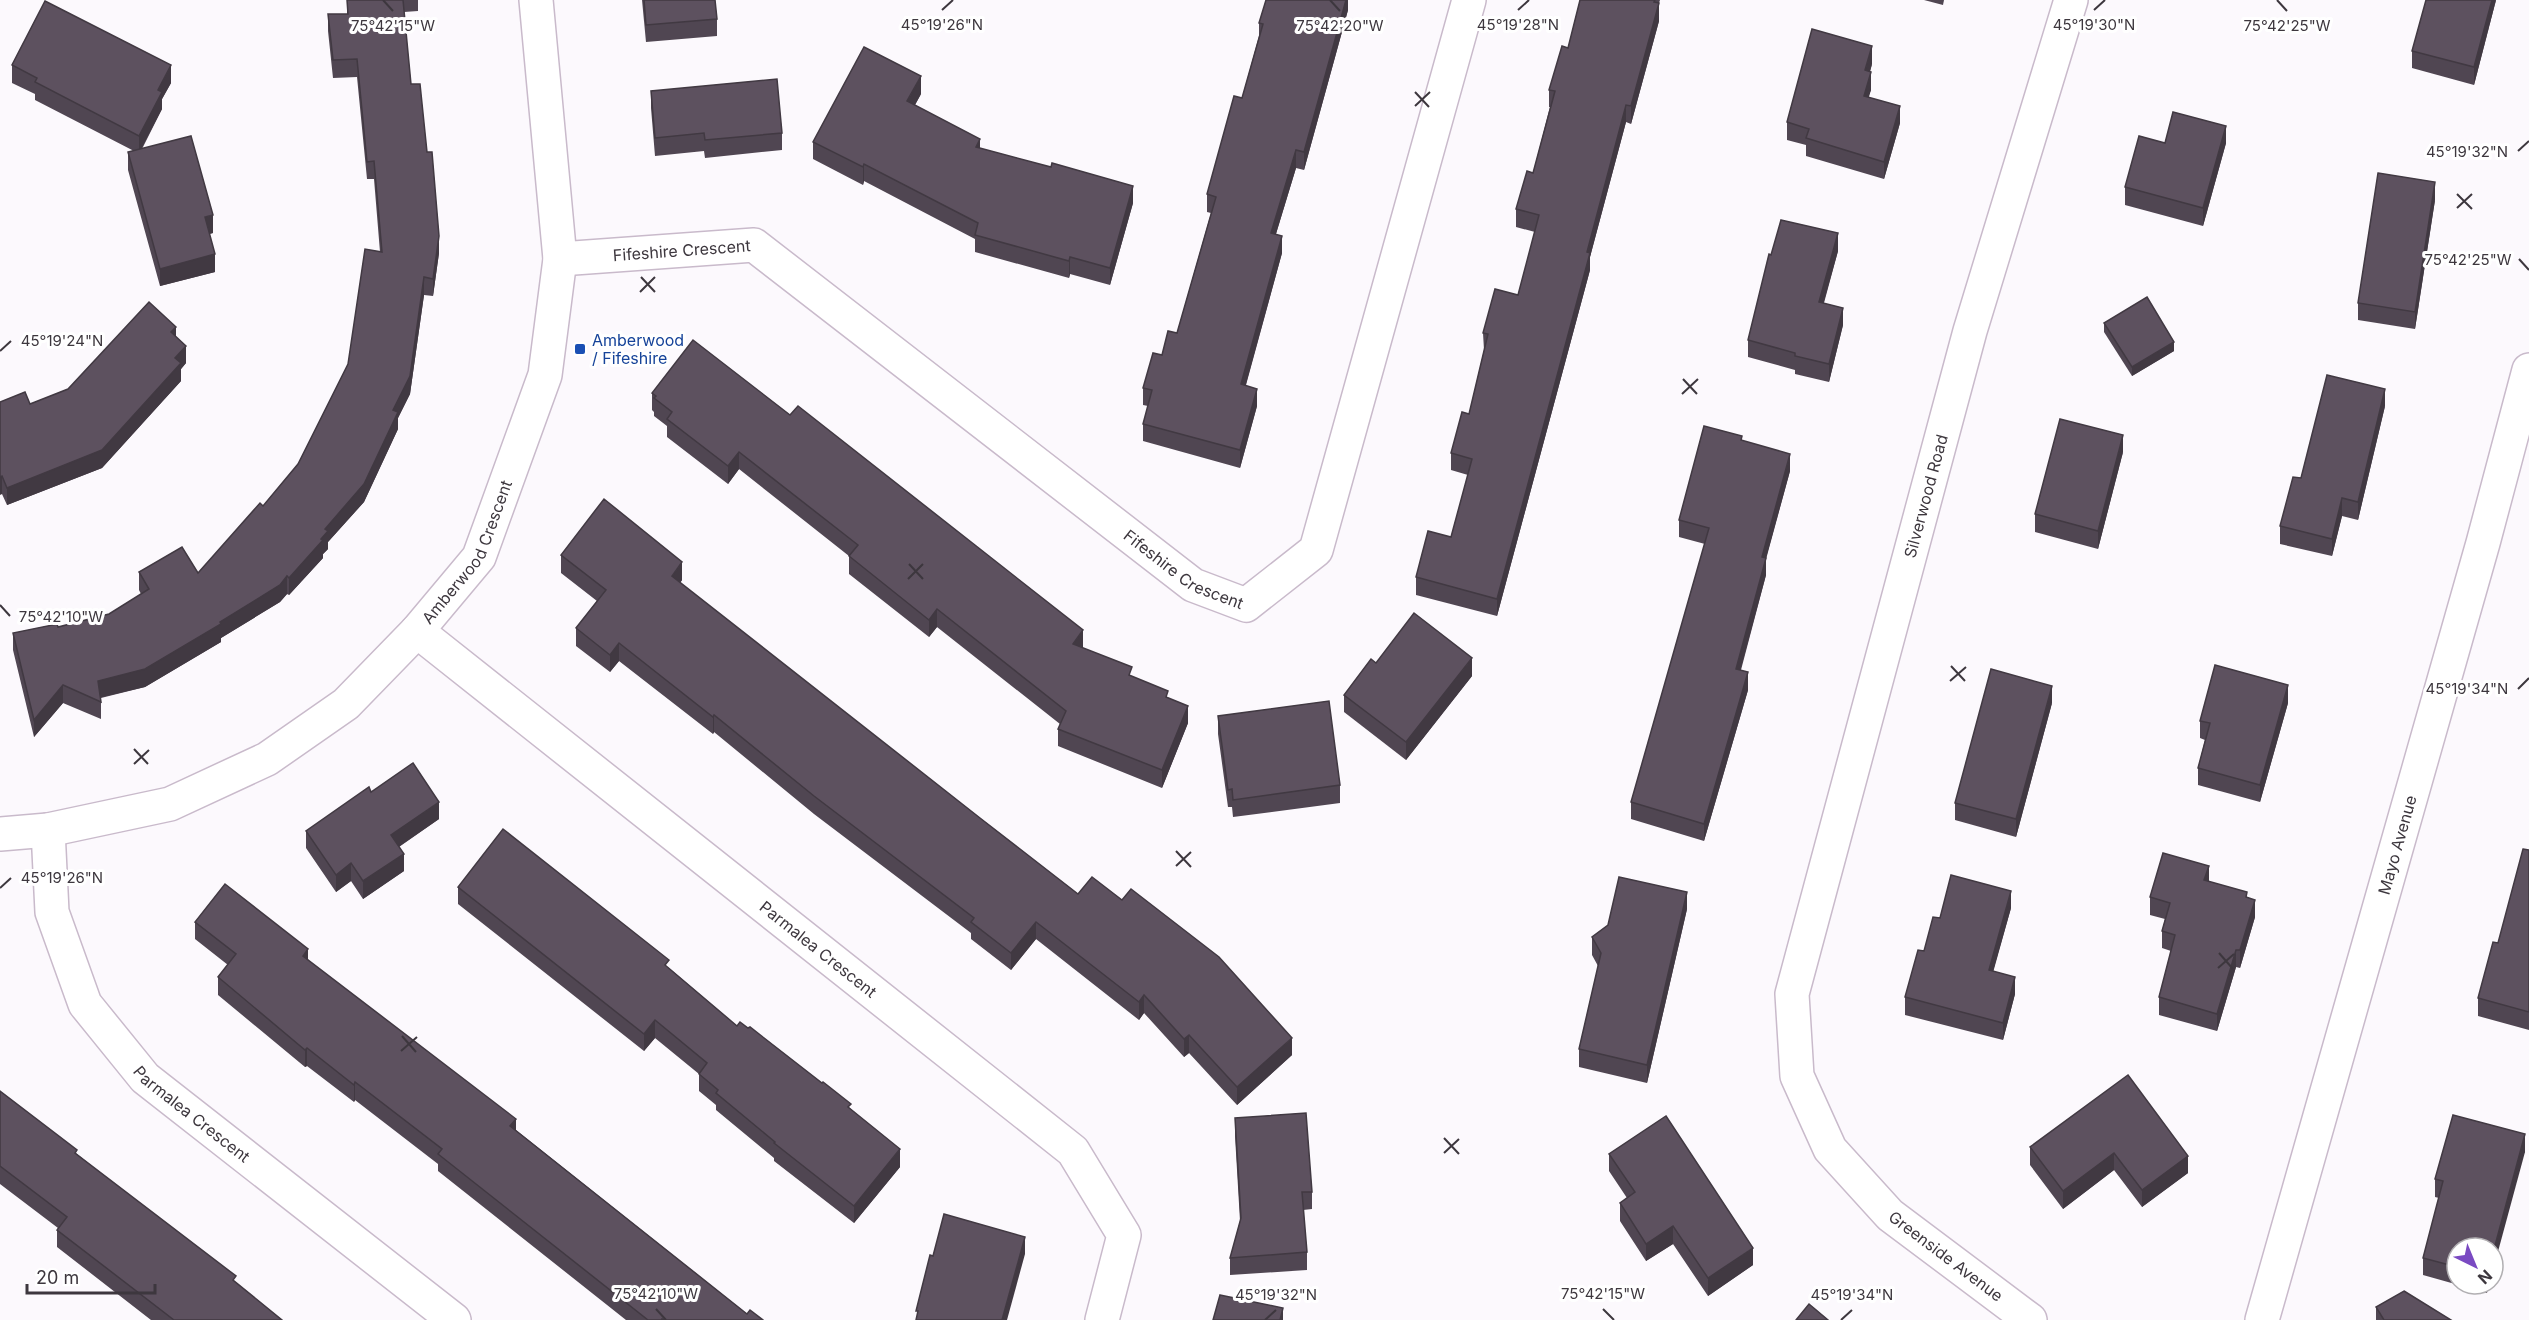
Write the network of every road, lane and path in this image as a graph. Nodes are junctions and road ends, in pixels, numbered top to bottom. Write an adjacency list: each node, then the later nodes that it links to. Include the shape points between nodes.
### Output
1 (536, 0): 4 (street, Amberwood Crescent)
2 (1469, 0): 4 (street, Fifeshire Crescent, via 1316,550 1246,605 1193,585 754,245)
3 (2070, 0): 9 (street, Silverwood Road, via 1970,331)
4 (560, 259): 6 (street, Amberwood Crescent, via 545,375 479,557)
5 (2529, 370): 13 (street, Mayo Avenue)
6 (417, 631): 7 (street, Amberwood Crescent, via 346,704 267,759 170,804); 11 (street, Parmalea Crescent, via 1073,1151 1124,1235)
7 (48, 830): 8 (street, Amberwood Crescent); 10 (street, Parmalea Crescent, via 52,912 85,1004 145,1078)
8 (0, 834)
9 (1792, 994): 12 (street, Greenside Avenue, via 1797,1076 1830,1149 1890,1215)
10 (454, 1320)
11 (1102, 1320)
12 (2030, 1320)
13 (2262, 1320)

